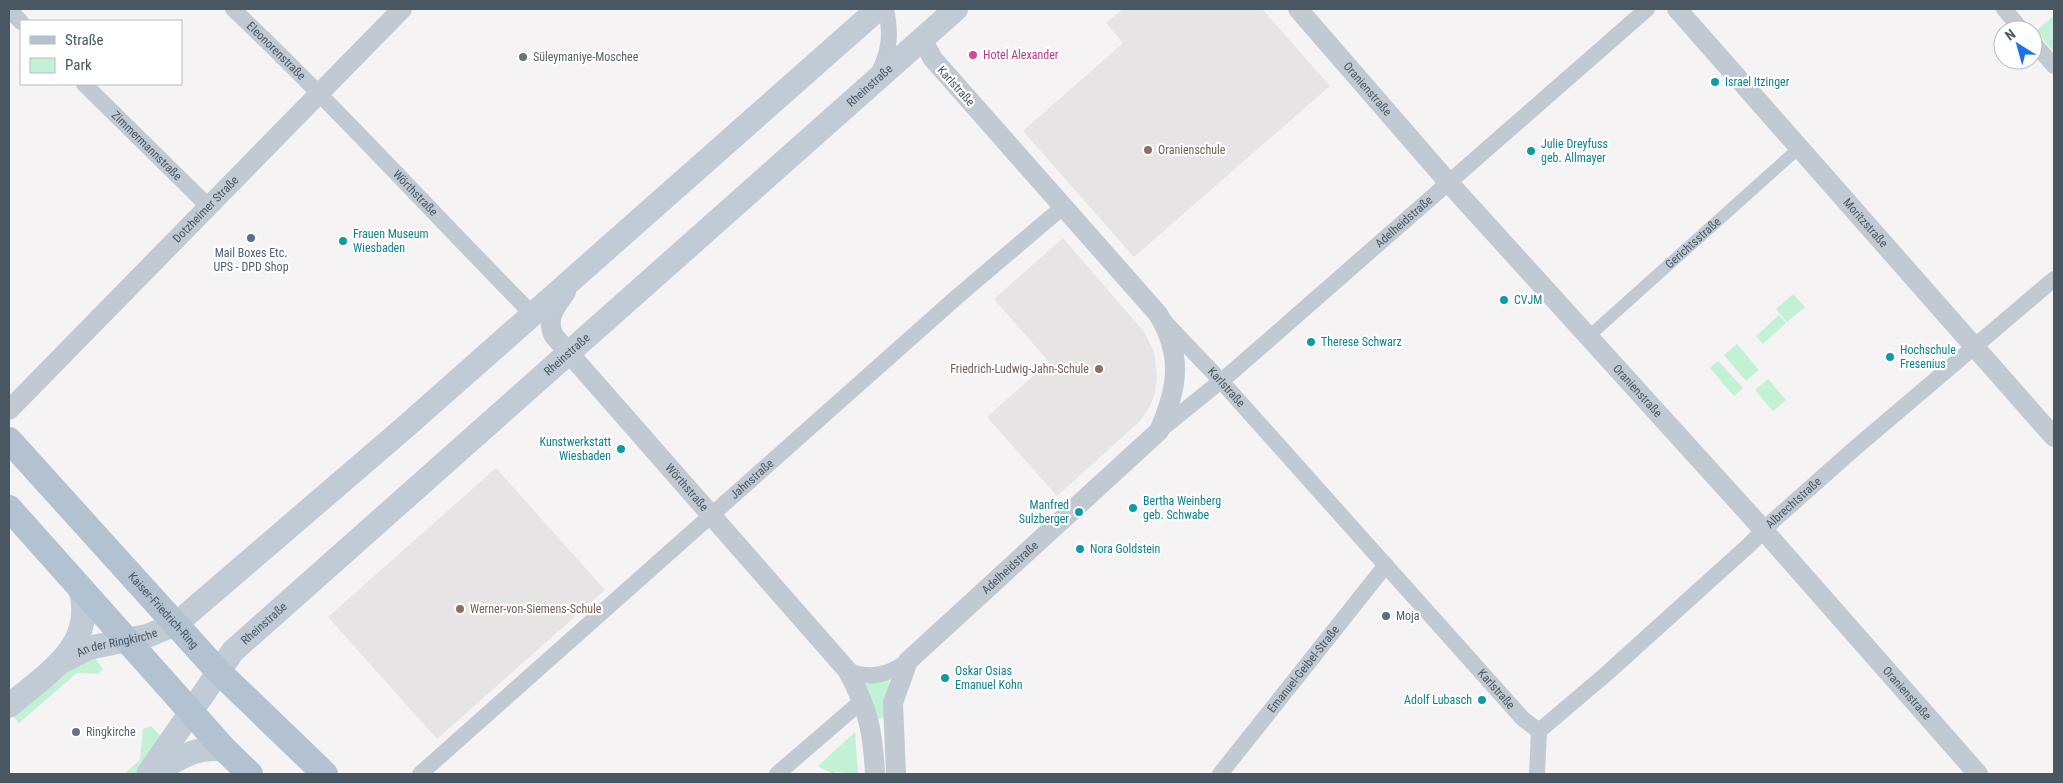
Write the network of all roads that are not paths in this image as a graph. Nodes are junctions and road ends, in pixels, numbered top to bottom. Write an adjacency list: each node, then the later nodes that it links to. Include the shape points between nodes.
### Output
1 (9, 9): 12 (street)
2 (233, 9): 17 (street, Eleonorenstraße)
3 (402, 9): 17 (street, Dotzheimer Straße)
4 (878, 9): 23 (main road)
5 (886, 9): 18 (street, via 890,38 888,52 879,72)
6 (956, 9): 13 (main road, Rheinstraße)
7 (1298, 9): 20 (street, Oranienstraße)
8 (1647, 9): 20 (street, Adelheidstraße)
9 (1677, 9): 19 (street, Moritzstraße)
10 (2004, 9): 11 (street)
11 (2013, 20)
12 (20, 21)
13 (922, 39): 18 (main road, Rheinstraße); 22 (street, Karlstraße, via 932,59)
14 (2043, 53): 15 (street)
15 (2054, 66)
16 (85, 85): 21 (street, Zimmermannstraße)
17 (319, 93): 21 (street, Dotzheimer Straße); 25 (street, Wörthstraße)
18 (859, 94): 29 (main road, Rheinstraße)
19 (1799, 148): 27 (street, Gerichtsstraße); 28 (street, Moritzstraße)
20 (1449, 183): 27 (street, Oranienstraße); 30 (street, Adelheidstraße)
21 (208, 206): 31 (street, Dotzheimer Straße)
22 (1064, 206): 26 (street, Karlstraße); 36 (street, Jahnstraße, via 958,296)
23 (582, 271): 25 (main road); 29 (street, Wörthstraße, via 554,308 550,319 554,336)
24 (2054, 280): 28 (street, Albrechtstraße)
25 (532, 314): 40 (main road)
26 (1158, 314): 30 (street, Karlstraße); 32 (street, Adelheidstraße, via 1169,333 1176,369 1172,396)
27 (1588, 337): 37 (street, Oranienstraße)
28 (1975, 346): 33 (street, Moritzstraße); 37 (street, Albrechtstraße)
29 (568, 352): 36 (street, Wörthstraße); 45 (main road, Rheinstraße, via 236,648)
30 (1222, 381): 32 (street, Adelheidstraße); 38 (street, Karlstraße)
31 (9, 410)
32 (1159, 432): 42 (street, Adelheidstraße)
33 (2054, 436)
34 (9, 440): 40 (main road, Kaiser-Friedrich-Ring)
35 (9, 508): 39 (main road)
36 (712, 516): 44 (street, Wörthstraße); 55 (street, Jahnstraße)
37 (1763, 530): 49 (street, Albrechtstraße, via 1672,615); 61 (street, Oranienstraße)
38 (1386, 565): 49 (street, Karlstraße, via 1523,719); 59 (street, Emanuel-Geibel-Straße)
39 (80, 588): 41 (main road); 43 (main road, An der Ringkirche, via 84,609 81,631 76,643)
40 (176, 624): 41 (main road, An der Ringkirche); 45 (main road, Kaiser-Friedrich-Ring)
41 (139, 645): 43 (main road, An der Ringkirche, via 88,648); 48 (main road)
42 (908, 660): 44 (street, Adelheidstraße, via 874,676); 58 (street, via 893,703)
43 (59, 662): 47 (main road, An der Ringkirche)
44 (847, 670): 46 (street, Wörthstraße)
45 (218, 671): 48 (main road, Rheinstraße); 54 (main road, Kaiser-Friedrich-Ring)
46 (863, 700): 56 (street); 57 (street, Wörthstraße, via 871,726)
47 (9, 706)
48 (191, 712): 50 (main road); 51 (main road)
49 (1538, 731): 60 (street)
50 (225, 750): 52 (main road, via 198,749); 53 (main road)
51 (148, 774)
52 (153, 774)
53 (250, 774)
54 (325, 774)
55 (420, 774)
56 (777, 774)
57 (875, 774)
58 (896, 774)
59 (1220, 774)
60 (1537, 774)
61 (1978, 774)

